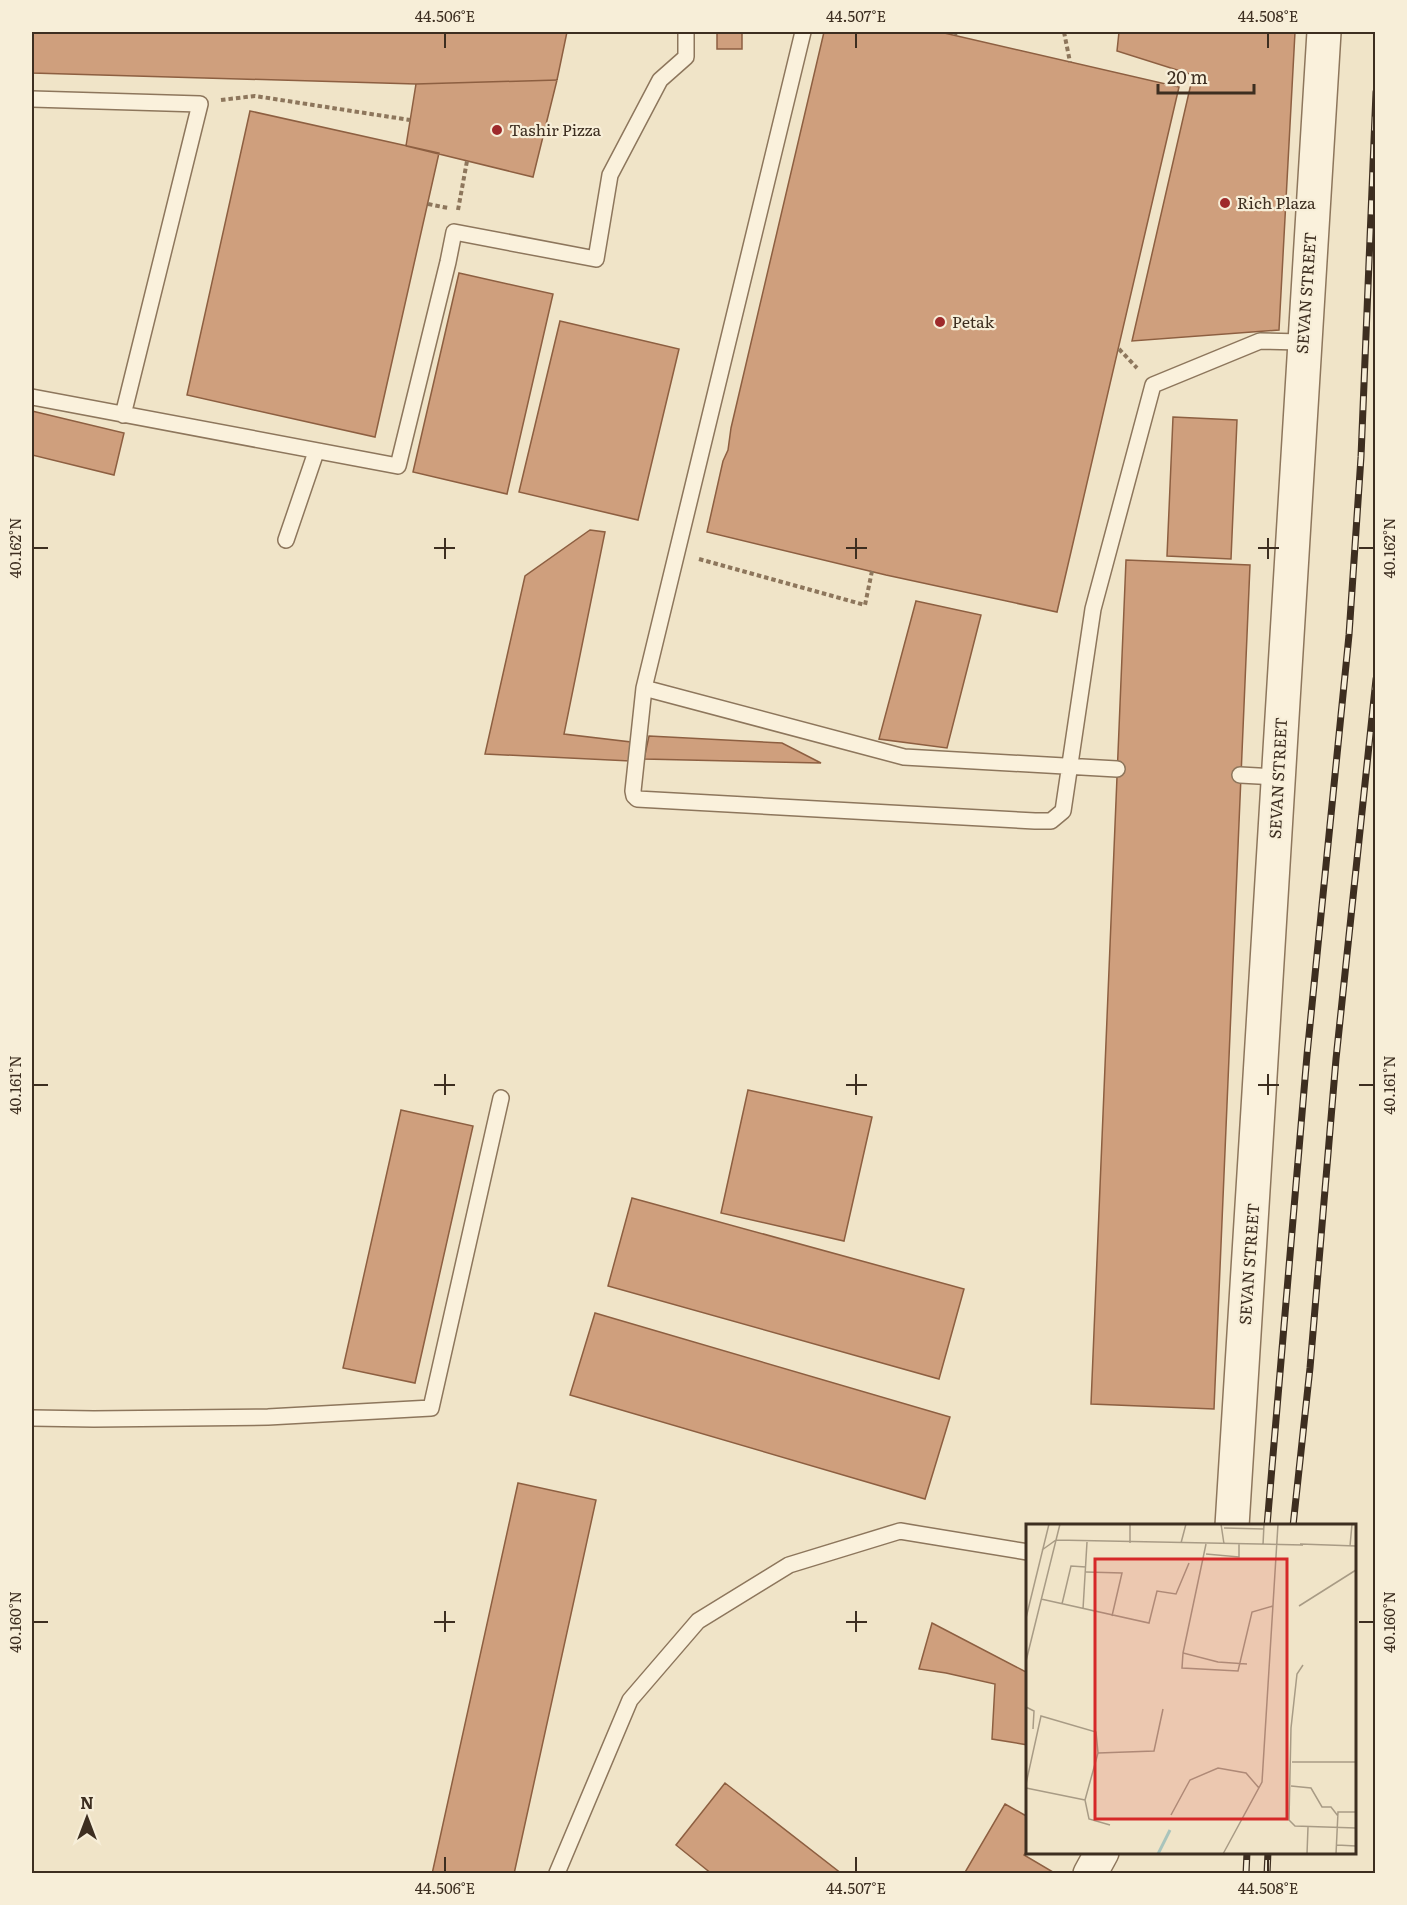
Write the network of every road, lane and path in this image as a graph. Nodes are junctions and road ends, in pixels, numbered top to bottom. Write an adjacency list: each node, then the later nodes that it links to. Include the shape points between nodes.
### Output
1 (686, 32): 12 (lane, via 686,57 660,80 610,175 596,258)
2 (803, 32): 18 (lane)
3 (1064, 32): 5 (path)
4 (1324, 32): 13 (street, SEVAN STREET)
5 (1070, 62)
6 (32, 99): 7 (lane)
7 (200, 104): 8 (path, via 255,96); 15 (lane)
8 (410, 120)
9 (467, 161): 11 (path)
10 (428, 204): 11 (path)
11 (458, 210): 12 (path)
12 (454, 232): 16 (lane, via 398,466)
13 (1302, 342): 21 (lane, via 1260,341 1153,385 1093,609); 24 (street, SEVAN STREET)
14 (32, 397): 15 (lane)
15 (123, 415): 16 (lane)
16 (316, 452): 17 (lane)
17 (286, 540)
18 (677, 553): 19 (path, via 865,605); 20 (lane)
19 (872, 571)
20 (644, 688): 21 (lane, via 904,757); 21 (lane, via 633,791 636,800 1051,821 1063,811)
21 (1069, 767): 22 (lane)
22 (1117, 769)
23 (1240, 775): 24 (lane)
24 (1278, 777): 27 (street, SEVAN STREET)
25 (501, 1098): 26 (lane, via 431,1408 268,1417)
26 (32, 1418)
27 (1232, 1524)
28 (1026, 1552): 30 (lane, via 900,1531 789,1565 698,1621 630,1700)
29 (1101, 1854): 31 (street)
30 (557, 1873)
31 (1090, 1874)

